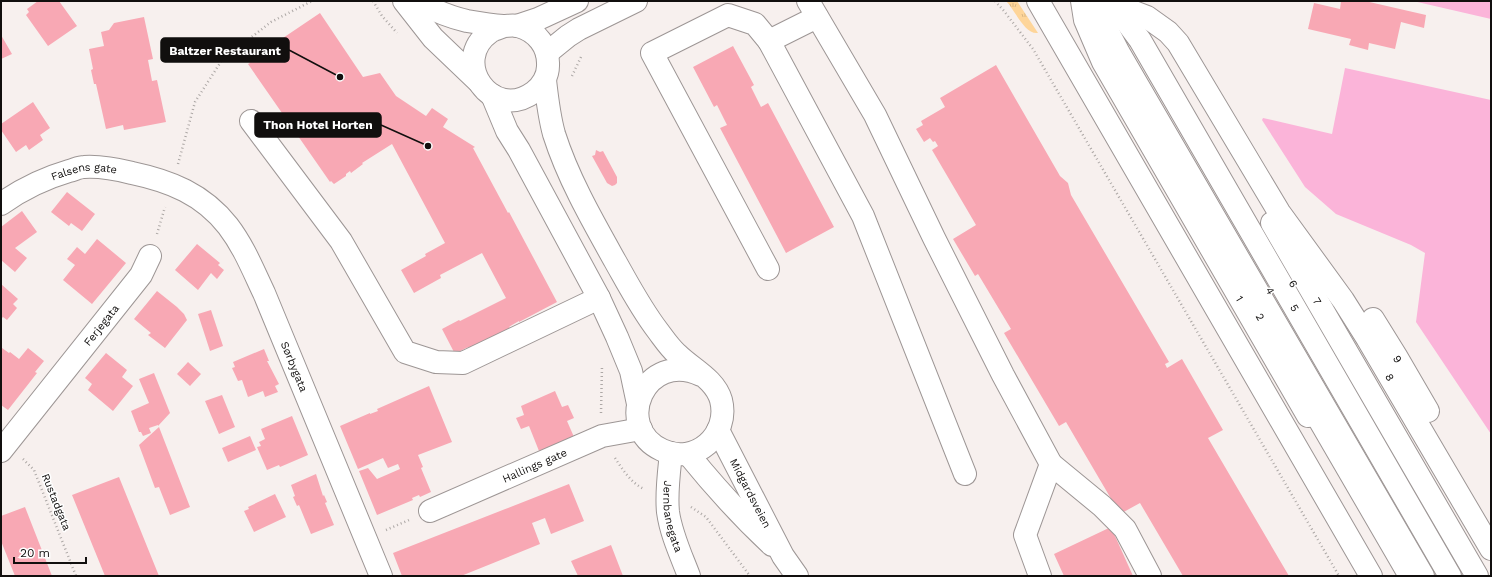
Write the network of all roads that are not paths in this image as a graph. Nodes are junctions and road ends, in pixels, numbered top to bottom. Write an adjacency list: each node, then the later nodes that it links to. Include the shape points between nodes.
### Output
1 (404, 1): 16 (main road, via 433,38)
2 (416, 1): 10 (main road, via 448,16 466,21)
3 (577, 1): 10 (main road, via 538,19)
4 (636, 1): 13 (main road, via 579,29)
5 (1038, 1): 41 (main road)
6 (1082, 1): 14 (main road, via 1085,20)
7 (1087, 1): 14 (main road)
8 (1108, 3): 11 (main road, via 1134,16); 44 (main road, via 1118,53)
9 (812, 9): 12 (main road); 30 (main road, via 875,115 996,361)
10 (511, 26): 13 (main road, via 530,31 541,40); 16 (main road, via 491,31 481,41 475,53 474,68)
11 (1144, 36): 20 (main road, via 1178,43 1236,141); 45 (main road, 4); 46 (main road, 5); 47 (main road, 6); 48 (main road, 7)
12 (769, 41): 22 (main road, via 755,24 728,15 652,53); 31 (main road, via 864,216)
13 (547, 53): 15 (main road, via 548,67)
14 (1106, 60): 42 (main road, 1); 43 (main road, 2)
15 (545, 80): 16 (main road, via 538,90 528,97 516,100 504,100); 24 (main road, via 554,134 567,169 595,227 658,331 676,354)
16 (485, 88): 23 (main road)
17 (251, 121): 23 (main road, via 341,241 405,352 436,362 463,363)
18 (172, 184): 19 (main road, Falsens gate, via 149,176 108,168 82,167 35,183); 36 (main road, Sørbygata, via 211,208 228,225 246,253)
19 (1, 204)
20 (1286, 209): 33 (main road, 9, via 1320,243 1355,292 1396,356); 34 (main road, 8, via 1367,338)
21 (150, 256): 28 (main road, Ferjegata, via 141,275)
22 (768, 268)
23 (599, 298): 25 (main road, via 631,371)
24 (701, 375): 25 (main road, via 682,369 662,373 646,385); 27 (main road, via 710,381 721,399 723,410)
25 (638, 404): 26 (main road, via 638,421)
26 (641, 429): 29 (main road, via 654,446); 32 (main road, Hallings gate, via 602,436)
27 (718, 430): 29 (main road, via 712,441 705,446); 35 (main road, Midgardsveien)
28 (4, 448)
29 (679, 454): 35 (main road, Midgardsveien); 37 (main road, Jernbanegata, via 668,501 668,512 674,537)
30 (1052, 464): 39 (main road, via 1025,536); 40 (main road, via 1125,529)
31 (966, 474)
32 (430, 511)
33 (1491, 519)
34 (1491, 549)
35 (783, 556): 38 (main road, Midgardsveien)
36 (381, 576)
37 (689, 576)
38 (797, 576)
39 (1040, 576)
40 (1150, 576)
41 (1371, 576)
42 (1401, 576)
43 (1410, 576)
44 (1423, 576)
45 (1436, 576)
46 (1450, 576)
47 (1462, 576)
48 (1478, 576)

